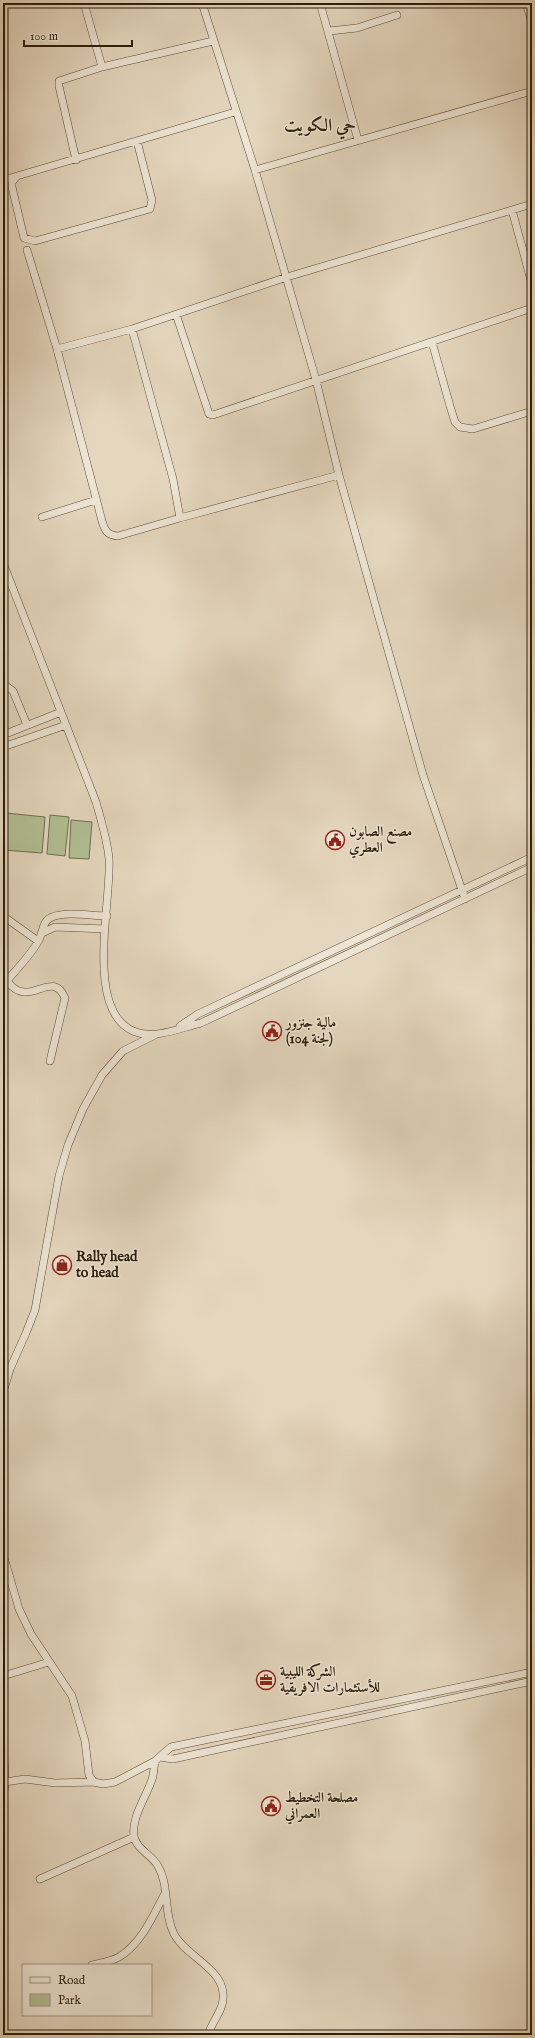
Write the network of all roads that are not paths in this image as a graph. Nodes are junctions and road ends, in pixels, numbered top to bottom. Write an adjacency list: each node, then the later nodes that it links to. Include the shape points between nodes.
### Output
1 (84, 3): 9 (street)
2 (202, 3): 8 (street)
3 (320, 3): 7 (street)
4 (526, 3): 6 (street)
5 (396, 15): 7 (street, via 357,28)
6 (532, 22)
7 (329, 31): 12 (street)
8 (213, 41): 9 (street); 11 (street)
9 (102, 67): 14 (street, via 59,81)
10 (532, 91): 12 (street)
11 (235, 112): 13 (street); 15 (street)
12 (358, 140): 15 (street)
13 (137, 141): 14 (street); 16 (street, via 152,200 150,209 35,241 24,238 12,187 12,182)
14 (76, 160): 16 (street)
15 (255, 170): 21 (street)
16 (17, 176): 17 (street)
17 (3, 180)
18 (532, 204): 19 (street)
19 (512, 210): 21 (street); 22 (street)
20 (27, 250): 27 (street)
21 (287, 277): 24 (street); 28 (street)
22 (532, 284)
23 (532, 308): 26 (street)
24 (176, 314): 25 (street); 28 (street, via 208,414 213,415)
25 (132, 329): 27 (street); 33 (street, via 173,479)
26 (432, 342): 28 (street); 29 (street, via 455,422 460,427 473,429)
27 (57, 349): 31 (street)
28 (316, 380): 30 (street)
29 (532, 411)
30 (339, 475): 33 (street); 45 (street, via 423,774)
31 (96, 500): 32 (street); 33 (street, via 105,531 110,536)
32 (42, 517)
33 (180, 518)
34 (3, 563): 35 (street)
35 (10, 581): 36 (street); 38 (street)
36 (3, 584)
37 (3, 687): 39 (street, via 13,691)
38 (61, 712): 39 (street); 40 (street)
39 (27, 725): 41 (street)
40 (66, 725): 42 (street); 48 (street, via 96,802 107,845)
41 (3, 735)
42 (3, 747)
43 (532, 857): 45 (street)
44 (532, 868): 46 (street)
45 (461, 888): 46 (street); 49 (street)
46 (465, 899): 51 (street)
47 (3, 916): 53 (street)
48 (107, 916): 50 (street); 52 (street, via 69,914 52,917 43,926)
49 (394, 921): 51 (street); 55 (street)
50 (105, 929): 52 (street, via 55,927); 58 (street, via 104,968 110,1003 122,1024 132,1030)
51 (399, 930): 56 (street)
52 (42, 933): 53 (street)
53 (38, 941): 54 (street)
54 (5, 984): 59 (street, via 17,992 24,993 51,987 62,992 65,998)
55 (239, 994): 56 (street); 57 (street, via 198,1014)
56 (244, 1003): 57 (street, via 201,1023)
57 (177, 1028): 58 (street)
58 (156, 1034): 60 (street, via 122,1051 102,1075 83,1109 59,1176 35,1310)
59 (50, 1061)
60 (3, 1392)
61 (3, 1554): 62 (street, via 19,1609)
62 (49, 1662): 64 (street); 73 (street, via 72,1696 85,1741 89,1775)
63 (532, 1672): 66 (street)
64 (3, 1676)
65 (532, 1680): 67 (street)
66 (434, 1692): 67 (street); 68 (street)
67 (437, 1701): 70 (street)
68 (254, 1729): 70 (street); 71 (street, via 171,1747)
69 (3, 1732): 72 (street)
70 (257, 1742): 71 (street, via 173,1759)
71 (157, 1759): 73 (street, via 115,1782); 75 (street, via 134,1826)
72 (5, 1782): 73 (street, via 25,1779 56,1783); 74 (street)
73 (94, 1782)
74 (3, 1800)
75 (134, 1837): 76 (street); 77 (street, via 137,1844 158,1866 164,1880)
76 (40, 1879)
77 (164, 1895): 78 (street, via 150,1924 135,1943 119,1957); 79 (street, via 166,1914 174,1934 183,1948 214,1972 223,1991 222,2004)
78 (95, 1964)
79 (208, 2035)

